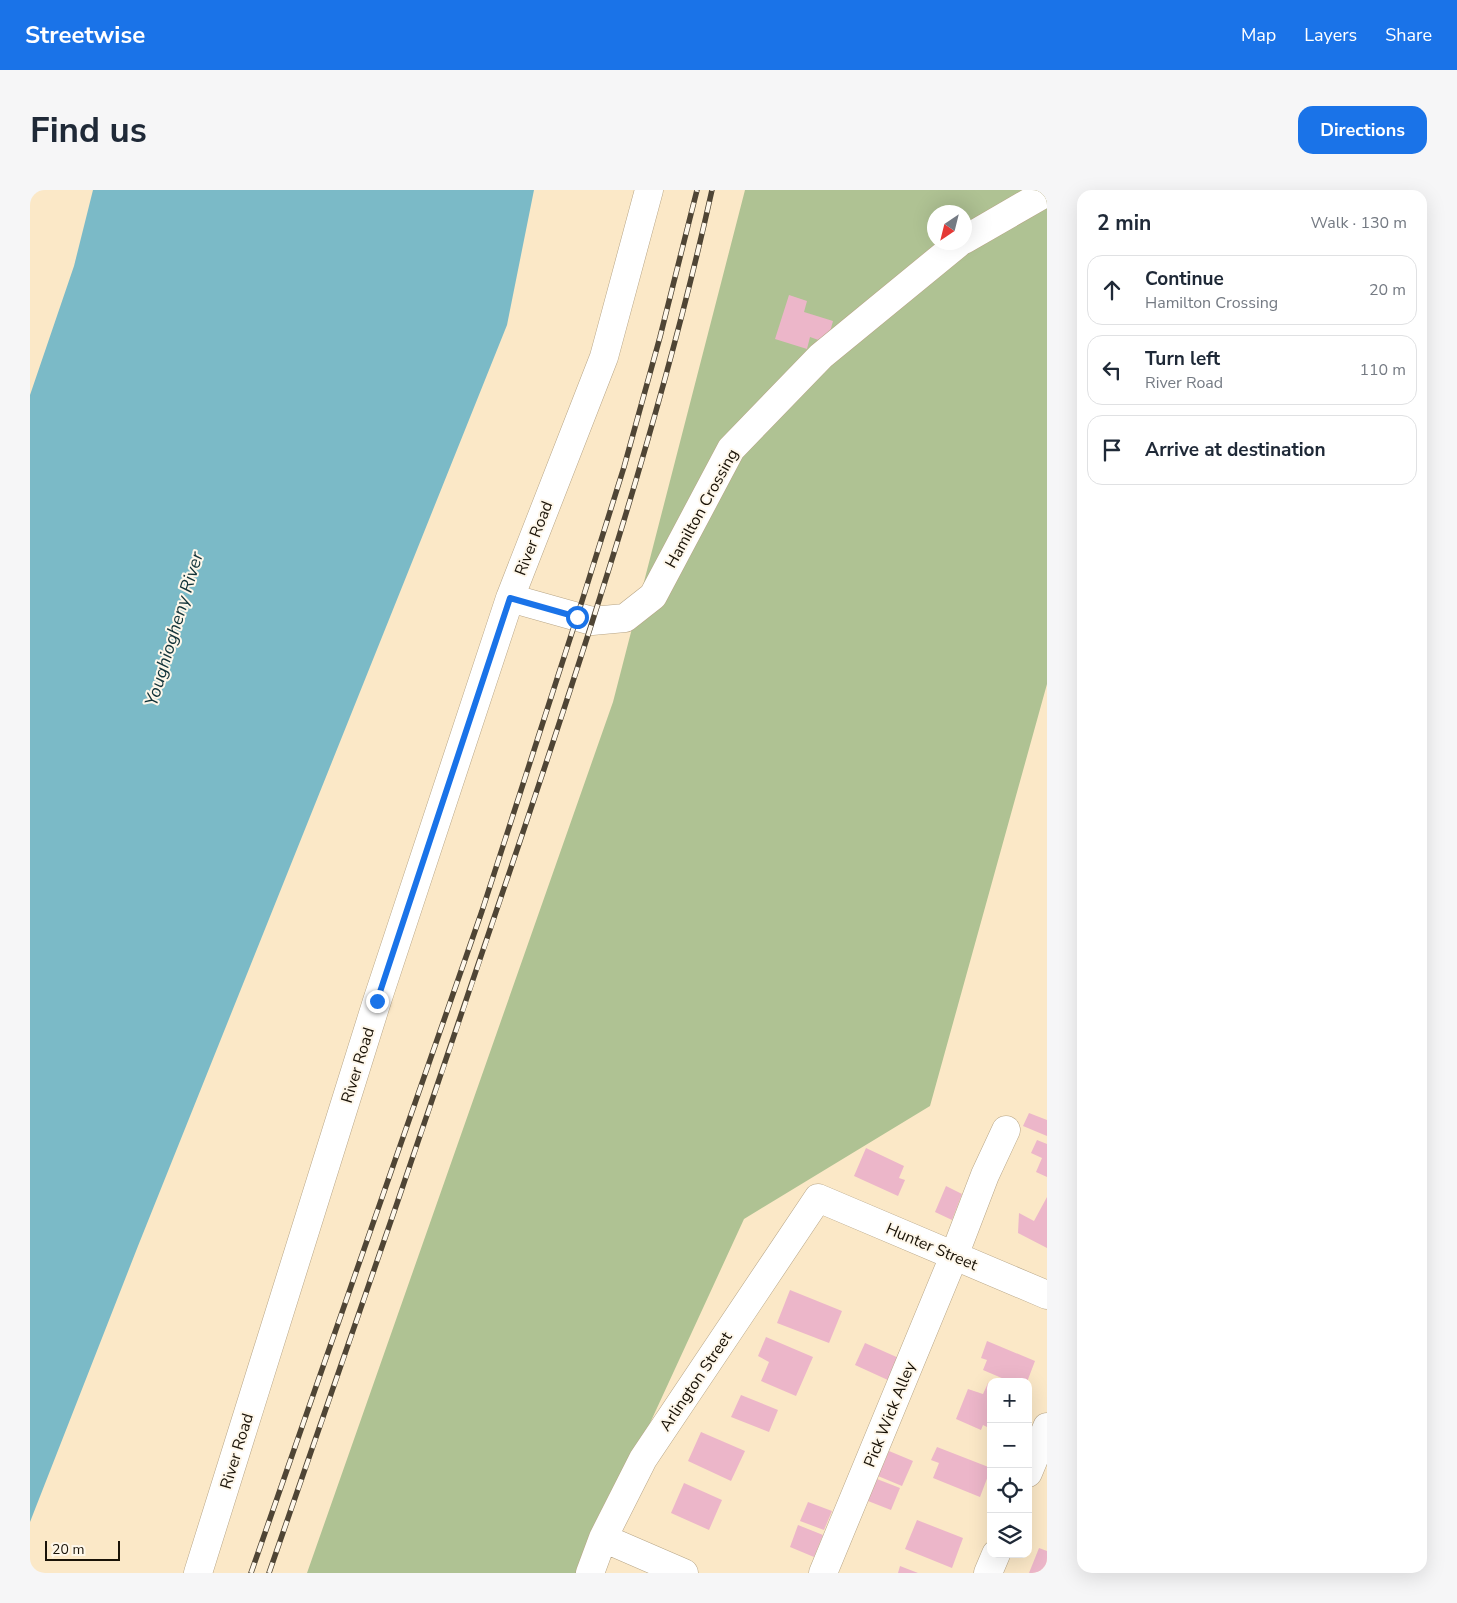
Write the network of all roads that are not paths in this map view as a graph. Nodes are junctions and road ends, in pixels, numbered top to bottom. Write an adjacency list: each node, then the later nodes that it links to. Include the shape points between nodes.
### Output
1 (649, 190): 5 (street, River Road, via 604,357)
2 (1047, 192): 3 (street)
3 (972, 235)
4 (950, 250): 5 (street, Hamilton Crossing, via 820,356 731,448 654,596 625,618 592,621)
5 (510, 598): 14 (street, River Road, via 377,1001)
6 (1006, 1130): 8 (street, Pick Wick Alley)
7 (818, 1198): 8 (street, Hunter Street); 12 (street, Arlington Street, via 643,1459)
8 (954, 1256): 9 (street, Hunter Street); 17 (street, Pick Wick Alley)
9 (1047, 1295)
10 (1047, 1427): 11 (street)
11 (1030, 1468)
12 (603, 1538): 15 (street, Arlington Street); 16 (street)
13 (994, 1558): 18 (street)
14 (198, 1573)
15 (590, 1573)
16 (684, 1573)
17 (823, 1573)
18 (988, 1573)

